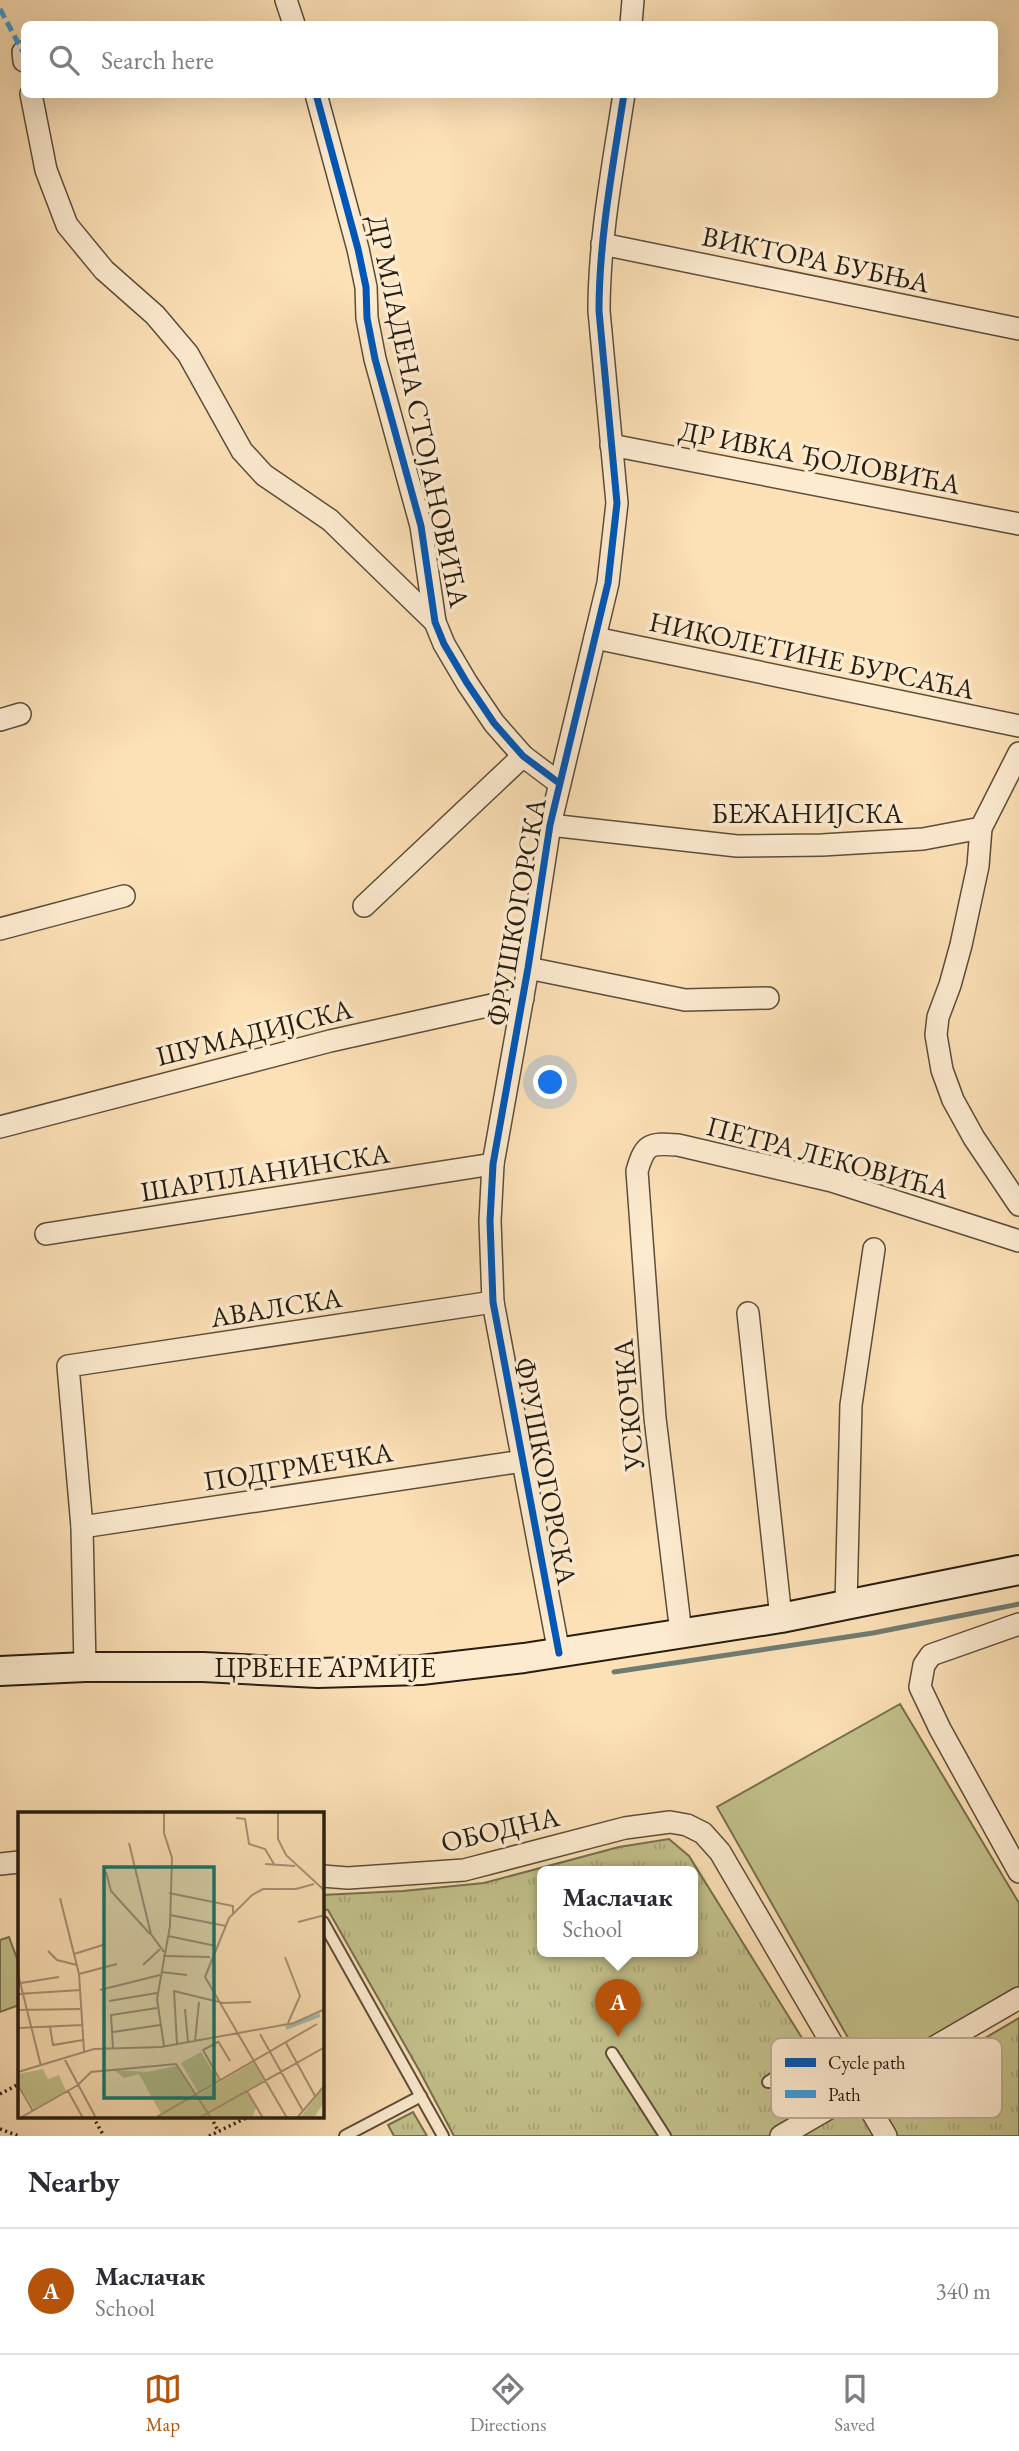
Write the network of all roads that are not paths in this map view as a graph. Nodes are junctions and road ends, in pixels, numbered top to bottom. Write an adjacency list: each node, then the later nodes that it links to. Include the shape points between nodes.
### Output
1 (286, 0): 3 (street)
2 (633, 0): 4 (street)
3 (293, 21)
4 (631, 21)
5 (32, 98): 12 (street, via 46,170 67,225 104,270 155,315 188,354 242,451 264,475 330,520)
6 (317, 98): 12 (street, ДР МЛАДЕНА СТОЈАНОВИЋА, via 358,249 375,359 421,526)
7 (623, 98): 8 (street, ФРУШКОГОРСКА)
8 (602, 244): 9 (street, ВИКТОРА БУБЊА); 10 (street, ФРУШКОГОРСКА, via 599,311)
9 (1019, 329)
10 (611, 445): 11 (street, ДР ИВКА ЂОЛОВИЋА); 13 (street, ФРУШКОГОРСКА, via 617,503 614,544)
11 (1019, 524)
12 (435, 622): 16 (street, ДР МЛАДЕНА СТОЈАНОВИЋА, via 467,682)
13 (595, 638): 14 (street, НИКОЛЕТИНЕ БУРСАЋА); 17 (street, ФРУШКОГОРСКА)
14 (1019, 726)
15 (1019, 753): 19 (street)
16 (523, 756): 17 (street, ДР МЛАДЕНА СТОЈАНОВИЋА); 21 (street)
17 (559, 783): 18 (street, ФРУШКОГОРСКА)
18 (550, 825): 19 (street, БЕЖАНИЈСКА, via 737,846 923,839); 23 (street, ФРУШКОГОРСКА)
19 (981, 828): 29 (street, via 967,919 936,1035 953,1100)
20 (124, 896): 22 (street)
21 (364, 906)
22 (0, 929)
23 (528, 968): 24 (street, ФРУШКОГОРСКА); 25 (street, via 685,1000)
24 (523, 998): 26 (street, ШУМАДИЈСКА, via 330,1041); 27 (street, ФРУШКОГОРСКА)
25 (768, 998)
26 (0, 1127)
27 (494, 1164): 30 (street, ШАРПЛАНИНСКА); 33 (street, ФРУШКОГОРСКА, via 490,1256)
28 (637, 1171): 31 (street, ПЕТРА ЛЕКОВИЋА, via 648,1147 678,1145 832,1181); 41 (street, УСКОЧКА, via 655,1418)
29 (1019, 1205)
30 (46, 1234)
31 (1019, 1241)
32 (874, 1249): 38 (street, via 851,1405)
33 (494, 1303): 35 (street, ФРУШКОГОРСКА); 36 (street, АВАЛСКА, via 68,1366)
34 (748, 1313): 39 (street)
35 (523, 1461): 36 (street, ПОДГРМЕЧКА); 42 (street, ФРУШКОГОРСКА)
36 (82, 1527): 43 (street)
37 (1019, 1570): 38 (main road, ЦРВЕНЕ АРМИЈЕ)
38 (846, 1604): 39 (main road, ЦРВЕНЕ АРМИЈЕ)
39 (781, 1618): 41 (main road, ЦРВЕНЕ АРМИЈЕ)
40 (1019, 1624): 47 (street, via 931,1655 920,1687)
41 (681, 1633): 42 (main road, ЦРВЕНЕ АРМИЈЕ)
42 (559, 1653): 43 (main road, ЦРВЕНЕ АРМИЈЕ, via 421,1671)
43 (85, 1667): 44 (main road, ЦРВЕНЕ АРМИЈЕ)
44 (0, 1671)
45 (18, 1862): 46 (street)
46 (0, 1864)
47 (1019, 1872)
48 (324, 1877): 51 (street, ОБОДНА, via 464,1870 625,1828 670,1822 687,1825 703,1833 720,1852)
49 (324, 1924): 56 (lane)
50 (1019, 1998): 52 (street)
51 (829, 2038)
52 (951, 2038)
53 (612, 2053): 61 (lane)
54 (771, 2080): 55 (lane)
55 (768, 2082)
56 (421, 2096): 59 (lane); 60 (lane)
57 (813, 2118): 62 (street)
58 (876, 2118): 63 (street)
59 (345, 2136)
60 (443, 2136)
61 (665, 2136)
62 (781, 2136)
63 (886, 2136)

